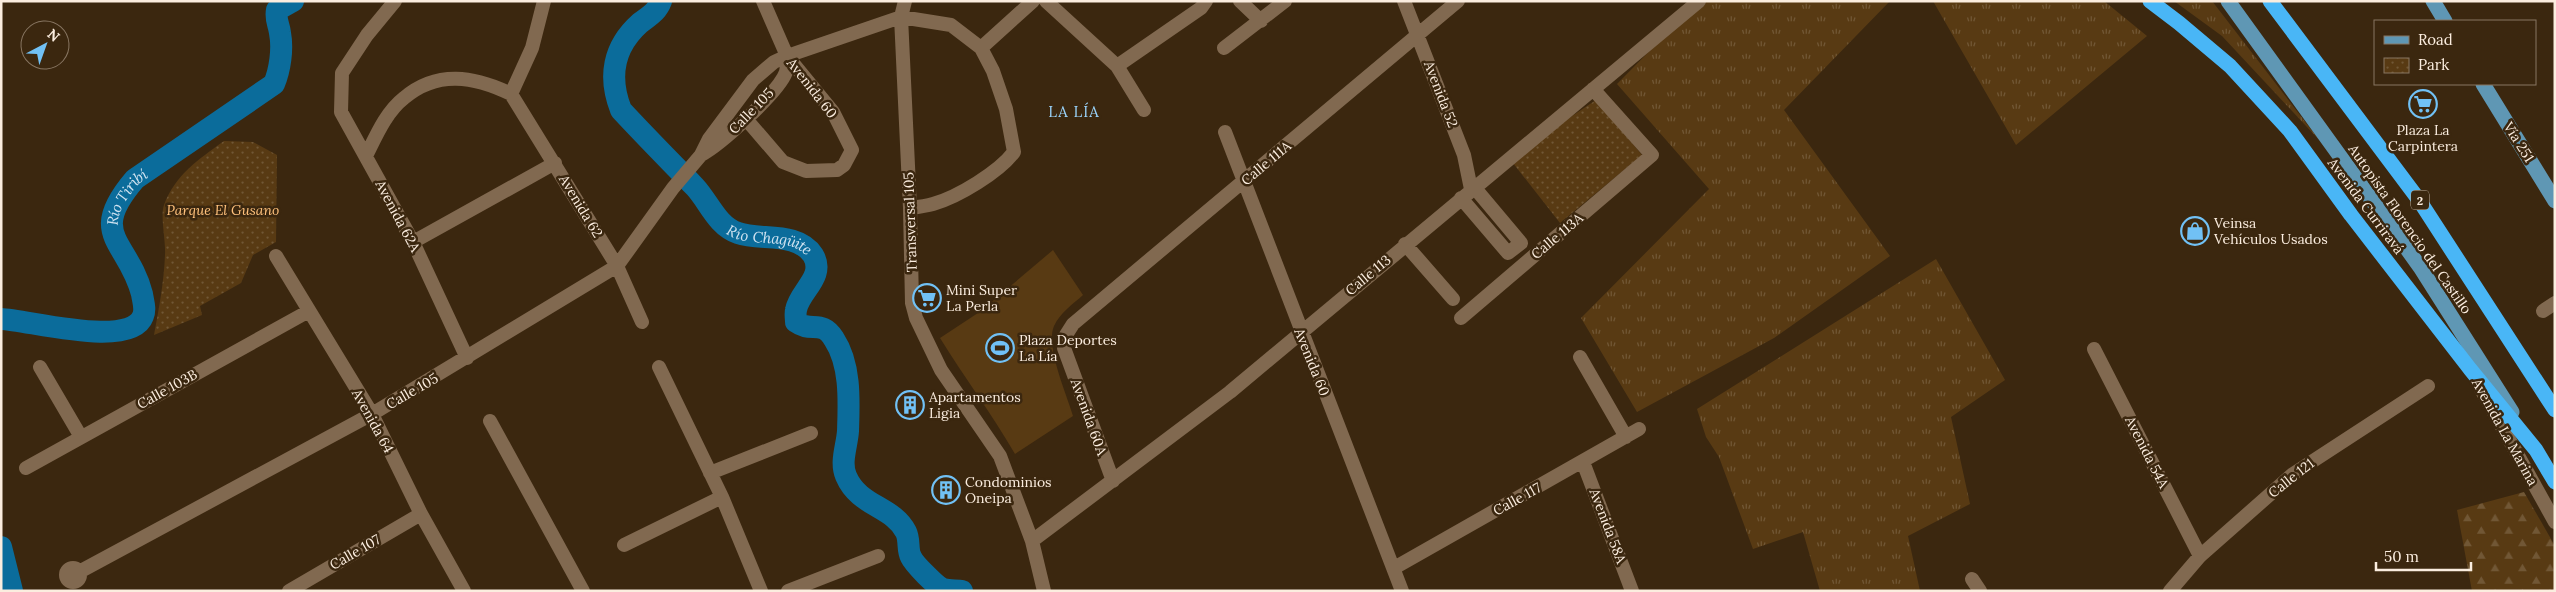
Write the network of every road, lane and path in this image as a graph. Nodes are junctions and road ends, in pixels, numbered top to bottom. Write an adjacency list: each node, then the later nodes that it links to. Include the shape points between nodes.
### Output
1 (394, 1): 32 (street, Avenida 62A, via 342,73 341,112)
2 (544, 1): 27 (street, via 532,48)
3 (763, 1): 23 (street, Avenida 60)
4 (905, 1): 17 (street, Transversal 105)
5 (1033, 1): 21 (street)
6 (1046, 1): 24 (street)
7 (1206, 1): 24 (street, via 1201,8)
8 (1240, 1): 18 (street)
9 (1285, 1): 18 (street)
10 (1404, 1): 20 (street, Avenida 52)
11 (1458, 1): 20 (street, Calle 111A)
12 (1699, 1): 26 (street, Calle 113)
13 (2150, 1): 53 (highway, Avenida Curriravá, via 2179,22 2249,84 2290,131 2350,215)
14 (2228, 1): 62 (main road, Autopista Florencio del Castillo, via 2420,267)
15 (2270, 1): 55 (highway, Autopista Florencio del Castillo / 2, via 2419,200)
16 (2433, 1): 19 (main road)
17 (901, 17): 21 (street, via 951,25); 23 (street, Calle 105); 37 (street, Transversal 105)
18 (1261, 20): 22 (street)
19 (2444, 20)
20 (1418, 34): 34 (street, Calle 111A); 35 (street, Avenida 52, via 1464,155)
21 (981, 48): 37 (street, via 1006,109 1014,152 1006,162 969,187 934,204)
22 (1224, 48)
23 (787, 56): 29 (street, Calle 105, via 786,72); 29 (street, Avenida 60, via 832,112 852,150 844,165 837,170 806,171 783,162); 31 (street, Calle 105, via 774,62 753,80)
24 (1117, 66): 28 (street)
25 (2483, 85): 36 (main road, Vía 251)
26 (1593, 89): 35 (street, Calle 113); 44 (street, Calle 113A, via 1652,155)
27 (511, 94): 32 (street, via 492,85 459,77 432,82 403,98 384,122); 33 (street, Avenida 62)
28 (1144, 110)
29 (746, 119): 31 (street, Calle 105, via 714,148)
30 (1225, 132): 34 (street, Avenida 60)
31 (701, 155): 41 (street, Calle 105)
32 (366, 156): 38 (street, Avenida 62A)
33 (555, 163): 38 (street); 41 (street, Avenida 62)
34 (1243, 183): 46 (street, Calle 111A); 47 (street, Avenida 60)
35 (1469, 191): 39 (street, Calle 113)
36 (2555, 201)
37 (910, 208): 71 (street, Transversal 105, via 912,303 916,318 950,385 1000,456)
38 (413, 242): 50 (street, Avenida 62A)
39 (1406, 244): 42 (street); 47 (street, Calle 113)
40 (276, 256): 43 (street, Avenida 64)
41 (617, 266): 45 (street, Avenida 62); 50 (street, Calle 105)
42 (1453, 299)
43 (309, 311): 56 (street, Avenida 64); 61 (street, Calle 103B)
44 (1461, 318)
45 (642, 322)
46 (1072, 324): 66 (street, Avenida 60A, via 1066,334 1064,348)
47 (1300, 331): 66 (street, Calle 113, via 1230,392); 75 (street, Avenida 60)
48 (2094, 349): 74 (street, Avenida 54A)
49 (1580, 357): 60 (street)
50 (467, 358): 56 (street, Calle 105)
51 (40, 367): 61 (street)
52 (659, 367): 65 (street)
53 (2470, 369): 62 (highway, Avenida Curriravá); 70 (street, Avenida La Marina)
54 (2428, 386): 74 (street, Calle 121, via 2293,474)
55 (2555, 410)
56 (372, 414): 69 (street, Avenida 64); 76 (street, Calle 105)
57 (490, 421): 80 (street)
58 (1639, 429): 60 (street, Calle 117)
59 (811, 433): 65 (street)
60 (1626, 436): 63 (street, Calle 117)
61 (81, 437): 64 (street, Calle 103B)
62 (2536, 450): 67 (highway, Autopista Florencio del Castillo)
63 (1583, 462): 75 (street, Calle 117); 85 (street, Avenida 58A)
64 (26, 468)
65 (710, 473): 68 (street)
66 (1113, 481): 71 (street, Calle 113)
67 (2555, 482)
68 (722, 496): 72 (street); 81 (street)
69 (421, 514): 78 (street, Calle 107); 79 (street, Avenida 64)
70 (2555, 522)
71 (1032, 541): 83 (street, Transversal 105)
72 (624, 545)
73 (878, 556): 82 (street)
74 (2200, 556): 87 (street, Calle 121)
75 (1394, 568): 84 (street, Avenida 60)
76 (79, 572)
77 (1972, 579): 86 (street)
78 (289, 591)
79 (464, 591)
80 (583, 591)
81 (762, 591)
82 (788, 591)
83 (1044, 591)
84 (1402, 591)
85 (1632, 591)
86 (1980, 591)
87 (2170, 591)

